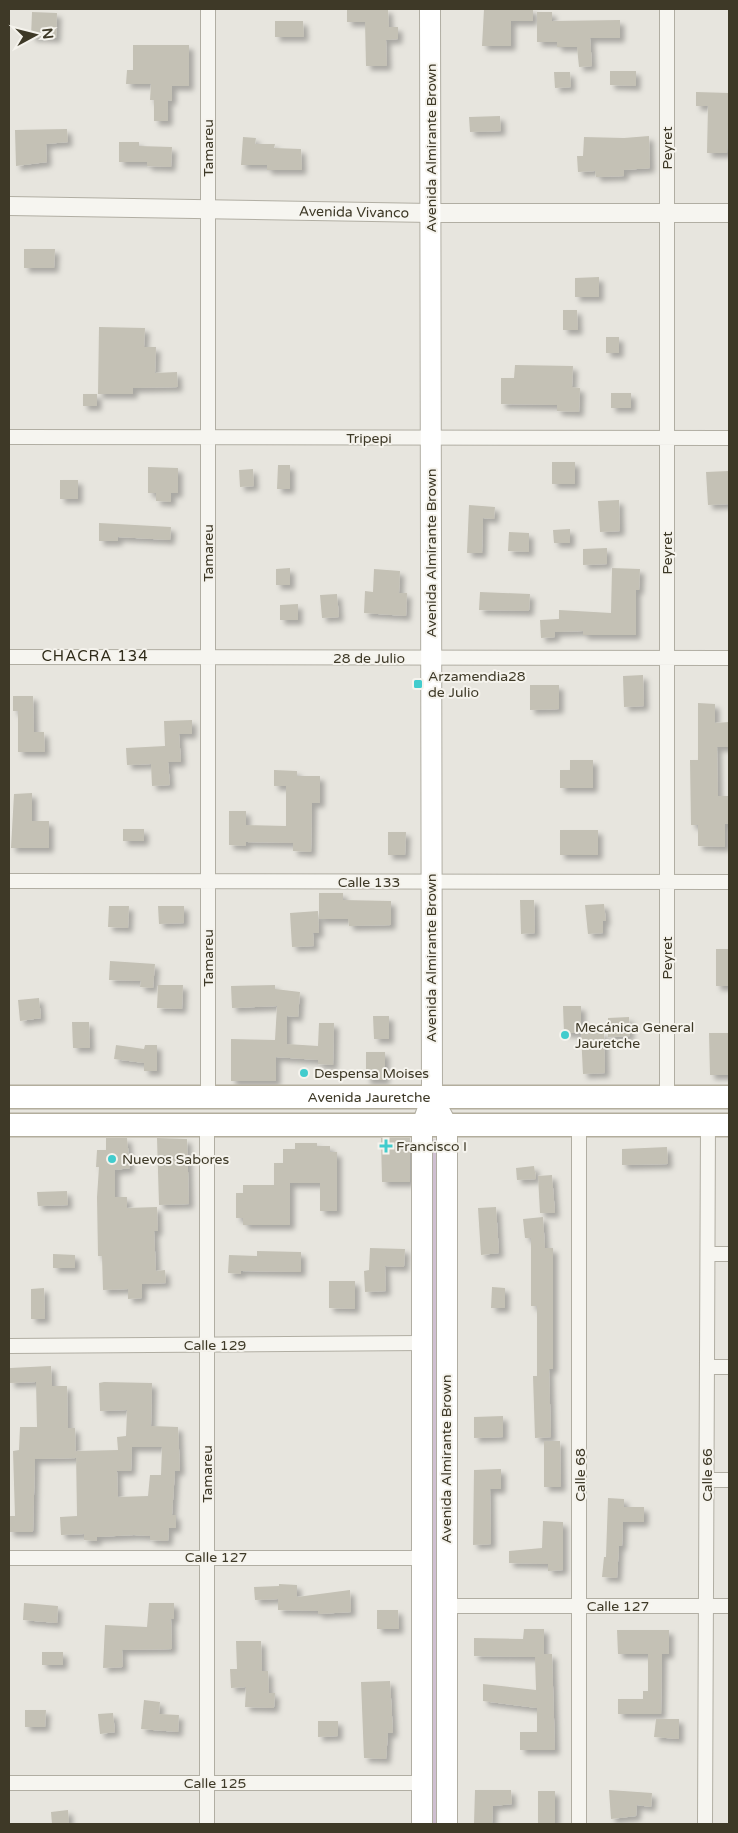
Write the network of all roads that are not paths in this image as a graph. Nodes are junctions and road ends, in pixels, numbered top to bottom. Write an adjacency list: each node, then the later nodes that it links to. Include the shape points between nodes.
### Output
1 (208, 9): 5 (street, Tamareu)
2 (430, 9): 6 (main road, Avenida Almirante Brown)
3 (667, 9): 7 (street, Peyret)
4 (9, 206): 5 (street, Avenida Vivanco)
5 (208, 210): 6 (street, Avenida Vivanco); 10 (street, Tamareu)
6 (431, 213): 7 (street, Avenida Vivanco); 11 (main road, Avenida Almirante Brown)
7 (667, 213): 8 (street, Avenida Vivanco); 12 (street, Peyret)
8 (729, 213)
9 (9, 437): 10 (street, Tripepi)
10 (207, 437): 11 (street, Tripepi); 15 (street, Tamareu)
11 (431, 438): 12 (street, Tripepi); 16 (main road, Avenida Almirante Brown)
12 (666, 438): 13 (street, Tripepi); 17 (street, Peyret)
13 (729, 438)
14 (9, 657): 15 (street, 28 de Julio)
15 (209, 658): 16 (street, 28 de Julio); 20 (street, Tamareu)
16 (431, 658): 17 (street, 28 de Julio); 21 (main road, Avenida Almirante Brown)
17 (667, 658): 18 (street, 28 de Julio); 22 (street, Peyret)
18 (729, 658)
19 (9, 881): 20 (street, Calle 133)
20 (208, 882): 21 (street, Calle 133); 25 (street, Tamareu)
21 (431, 882): 22 (street, Calle 133); 26 (main road, Avenida Almirante Brown)
22 (667, 882): 23 (street, Calle 133); 27 (street, Peyret)
23 (729, 882)
24 (9, 1097): 25 (main road, Avenida Jauretche)
25 (208, 1097): 26 (main road, Avenida Jauretche)
26 (432, 1097): 27 (main road, Avenida Jauretche); 31 (main road, Avenida Almirante Brown); 32 (main road, Avenida Almirante Brown)
27 (667, 1097): 28 (main road, Avenida Jauretche)
28 (729, 1097)
29 (9, 1125): 30 (main road, Avenida Jauretche)
30 (207, 1125): 31 (main road, Avenida Jauretche); 38 (street, Tamareu)
31 (422, 1125): 32 (main road, Avenida Jauretche); 37 (main road, Avenida Almirante Brown)
32 (447, 1125): 33 (main road, Avenida Jauretche); 47 (main road, Avenida Almirante Brown)
33 (580, 1125): 34 (main road, Avenida Jauretche); 48 (street, Calle 68)
34 (719, 1125): 35 (street, Calle 66)
35 (708, 1254): 36 (street); 40 (street, Calle 66)
36 (729, 1254)
37 (422, 1343): 38 (street, Calle 129); 46 (main road, Avenida Almirante Brown)
38 (207, 1345): 39 (street, Calle 129); 44 (street, Tamareu)
39 (9, 1346)
40 (707, 1367): 41 (street); 42 (street, Calle 66)
41 (729, 1367)
42 (707, 1480): 43 (street); 49 (street, Calle 66)
43 (729, 1480)
44 (207, 1557): 45 (street, Calle 127); 46 (street, Calle 127); 52 (street, Tamareu)
45 (9, 1558)
46 (422, 1558): 53 (main road, Avenida Almirante Brown)
47 (446, 1606): 48 (street, Calle 127); 56 (main road, Avenida Almirante Brown)
48 (580, 1606): 49 (street, Calle 127); 57 (street, Calle 68)
49 (706, 1606): 50 (street, Calle 127); 58 (street, Calle 66)
50 (729, 1606)
51 (9, 1783): 52 (street, Calle 125)
52 (207, 1783): 53 (street, Calle 125); 54 (street, Tamareu)
53 (422, 1783): 55 (main road, Avenida Almirante Brown)
54 (207, 1824)
55 (422, 1824)
56 (446, 1824)
57 (579, 1824)
58 (705, 1824)

